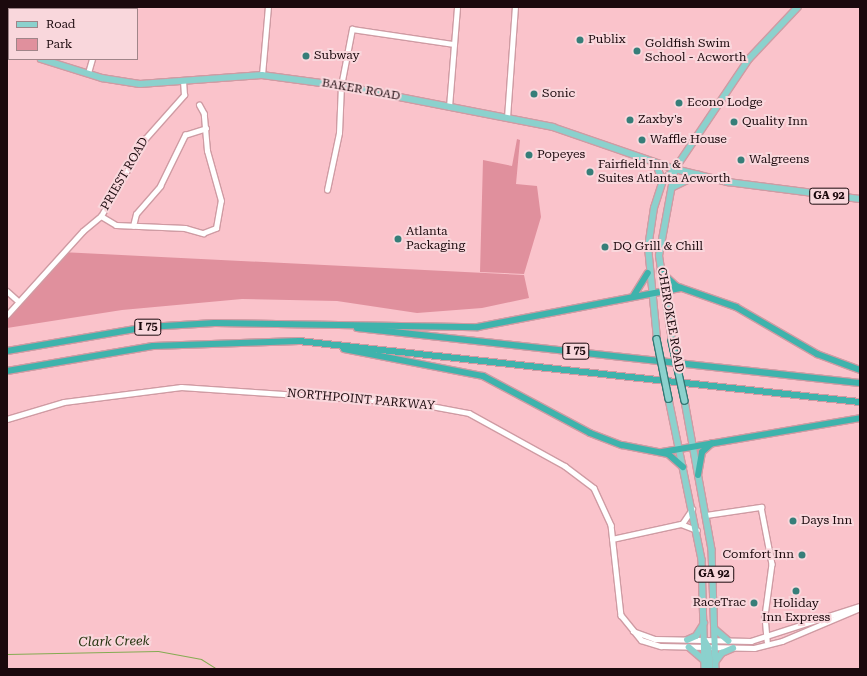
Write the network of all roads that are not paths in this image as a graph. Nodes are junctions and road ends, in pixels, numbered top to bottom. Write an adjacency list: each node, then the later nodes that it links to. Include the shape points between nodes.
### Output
1 (268, 7): 9 (street)
2 (457, 7): 5 (street)
3 (515, 7): 14 (street)
4 (798, 7): 17 (main road, via 749,59)
5 (454, 44): 11 (street, via 352,29); 13 (street)
6 (44, 60): 8 (main road, BAKER ROAD)
7 (92, 60): 8 (street)
8 (88, 74): 10 (main road, BAKER ROAD, via 140,84)
9 (262, 75): 10 (main road, BAKER ROAD); 11 (main road, BAKER ROAD)
10 (183, 81): 23 (street, PRIEST ROAD, via 184,95 145,139)
11 (341, 86): 13 (main road, BAKER ROAD); 21 (street, via 339,133)
12 (199, 105): 15 (street)
13 (449, 107): 14 (main road, BAKER ROAD)
14 (507, 118): 16 (main road, BAKER ROAD, via 586,137)
15 (206, 128): 24 (street, via 185,136 160,186 136,214); 24 (street, via 221,201 216,228 203,232)
16 (656, 163): 17 (main road, BAKER ROAD); 19 (main road)
17 (675, 169): 18 (main road, GA 92); 19 (main road, CHEROKEE ROAD / GA 92); 20 (main road, CHEROKEE ROAD / GA 92)
18 (699, 175): 20 (main road); 22 (main road, GA 92, via 764,189)
19 (663, 181): 26 (main road, CHEROKEE ROAD / GA 92, via 650,228)
20 (673, 187): 25 (main road, CHEROKEE ROAD / GA 92, via 662,228)
21 (327, 190)
22 (860, 199)
23 (101, 216): 24 (street, via 116,225); 32 (street, PRIEST ROAD)
24 (133, 226)
25 (660, 271): 27 (highway); 28 (main road, CHEROKEE ROAD / GA 92)
26 (648, 273): 30 (main road, CHEROKEE ROAD / GA 92); 31 (highway)
27 (680, 288): 28 (highway); 37 (highway, via 736,307 817,354)
28 (662, 290): 30 (highway); 44 (main road, CHEROKEE ROAD / GA 92, bridge)
29 (7, 291): 32 (street)
30 (650, 293): 31 (highway); 45 (main road, CHEROKEE ROAD / GA 92, bridge)
31 (634, 295): 34 (highway, via 478,327)
32 (18, 300): 33 (street, PRIEST ROAD)
33 (7, 316)
34 (292, 322): 36 (highway, I 75, via 147,328); 39 (highway, I 75)
35 (299, 341): 38 (highway, I 75, via 153,346); 40 (highway, I 75); 46 (highway, via 473,373 512,389 605,440)
36 (7, 351)
37 (860, 370)
38 (7, 371)
39 (860, 383)
40 (860, 402)
41 (860, 418): 43 (highway)
42 (7, 419): 53 (street, NORTHPOINT PARKWAY, via 64,402 181,387 426,404 487,420 577,474 603,502)
43 (712, 443): 44 (highway); 48 (highway, via 702,452)
44 (692, 444): 45 (highway); 48 (main road, CHEROKEE ROAD / GA 92)
45 (679, 447): 46 (highway); 47 (main road, CHEROKEE ROAD / GA 92)
46 (660, 452): 47 (highway, via 673,457)
47 (684, 467): 49 (main road, CHEROKEE ROAD / GA 92)
48 (698, 475): 50 (main road, CHEROKEE ROAD / GA 92)
49 (692, 509): 51 (street); 52 (main road, CHEROKEE ROAD / GA 92)
50 (706, 515): 56 (main road, CHEROKEE ROAD / GA 92, via 713,559); 58 (street, via 761,507 772,564 765,616)
51 (682, 524): 52 (street); 53 (street)
52 (696, 530): 55 (main road, CHEROKEE ROAD / GA 92, via 703,568)
53 (612, 539): 57 (street, NORTHPOINT PARKWAY, via 620,610)
54 (860, 607): 58 (street, NORTHPOINT PARKWAY); 63 (street, NORTHPOINT PARKWAY)
55 (705, 621): 59 (main road, via 698,633); 60 (main road, CHEROKEE ROAD / GA 92)
56 (715, 629): 61 (main road, CHEROKEE ROAD / GA 92); 62 (main road)
57 (632, 631): 59 (street, NORTHPOINT PARKWAY, via 652,638); 64 (street, NORTHPOINT PARKWAY, via 649,643)
58 (766, 638): 62 (street, NORTHPOINT PARKWAY); 63 (street)
59 (687, 640): 60 (street, NORTHPOINT PARKWAY)
60 (705, 641): 61 (street, NORTHPOINT PARKWAY); 65 (main road)
61 (715, 641): 62 (street, NORTHPOINT PARKWAY); 65 (main road, CHEROKEE ROAD / GA 92)
62 (729, 641)
63 (767, 645): 66 (street, NORTHPOINT PARKWAY)
64 (689, 647): 65 (street, NORTHPOINT PARKWAY); 67 (main road)
65 (710, 648): 66 (street, NORTHPOINT PARKWAY); 67 (main road, CHEROKEE ROAD / GA 92); 68 (main road, CHEROKEE ROAD / GA 92); 70 (main road)
66 (733, 648): 68 (main road, via 722,653)
67 (705, 662): 69 (main road, CHEROKEE ROAD / GA 92)
68 (716, 666)
69 (705, 669)
70 (710, 669)

